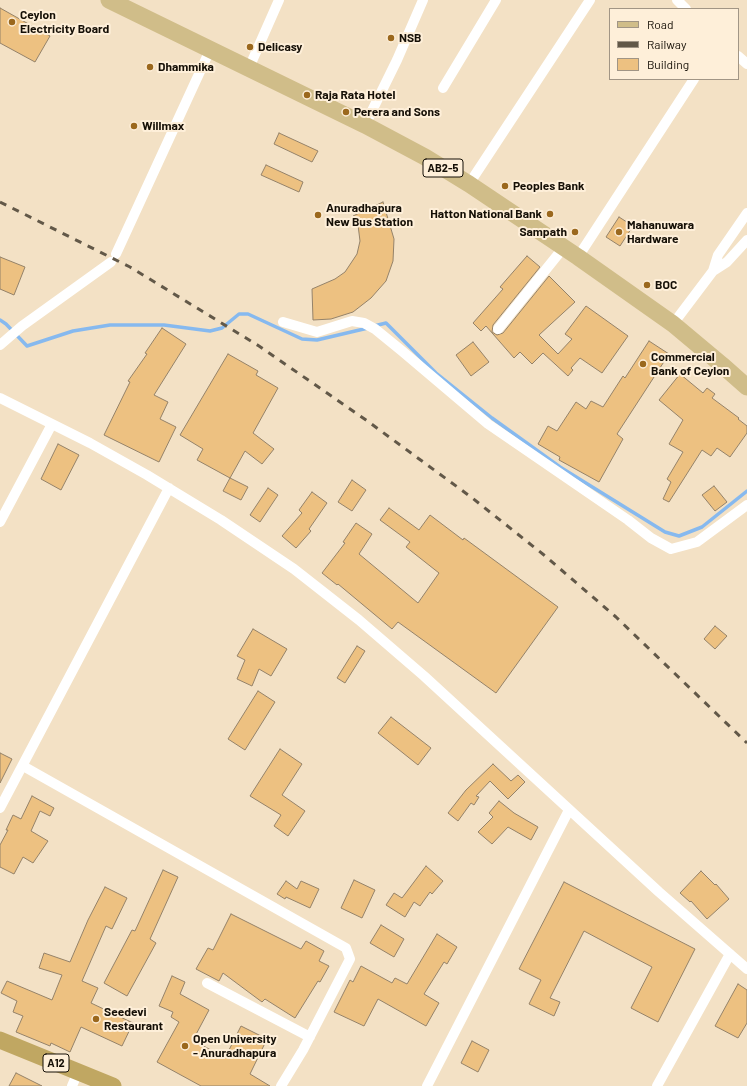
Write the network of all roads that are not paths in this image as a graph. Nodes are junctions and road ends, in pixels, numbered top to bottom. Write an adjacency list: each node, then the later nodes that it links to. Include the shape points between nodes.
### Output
1 (109, 0): 7 (main road, AB2-5)
2 (279, 0): 12 (street)
3 (423, 0): 15 (street)
4 (496, 0): 14 (street)
5 (590, 0): 16 (street)
6 (677, 0): 8 (street)
7 (131, 5): 9 (main road, AB2-5)
8 (685, 8)
9 (210, 50): 12 (main road, AB2-5); 25 (street, via 113,258)
10 (739, 57): 11 (street)
11 (747, 64)
12 (249, 68): 15 (main road, AB2-5)
13 (693, 80): 20 (street)
14 (442, 88)
15 (365, 125): 16 (main road, AB2-5)
16 (469, 184): 19 (main road, AB2-5)
17 (747, 213): 21 (street, via 718,255)
18 (747, 240): 21 (street, via 727,262)
19 (564, 247): 20 (main road, AB2-5); 24 (street)
20 (578, 257): 23 (main road, AB2-5)
21 (713, 271): 23 (street)
22 (283, 322): 30 (street, via 317,332 352,321 364,323 375,329 488,424 670,549 697,542)
23 (673, 324): 26 (main road, AB2-5)
24 (498, 329)
25 (3, 342)
26 (747, 387)
27 (0, 398): 28 (street)
28 (52, 424): 29 (street); 31 (street)
29 (169, 488): 33 (street); 35 (street, via 294,569 359,620)
30 (747, 505)
31 (3, 508): 32 (street)
32 (0, 522)
33 (23, 766): 34 (street); 39 (street, via 346,948 350,959)
34 (0, 808)
35 (570, 810): 36 (street); 44 (street)
36 (730, 954): 37 (street); 45 (street)
37 (747, 969)
38 (207, 983): 39 (street)
39 (310, 1037): 43 (street)
40 (0, 1040): 41 (highway, A12)
41 (76, 1079): 42 (highway, A12)
42 (113, 1086)
43 (281, 1086)
44 (427, 1086)
45 (657, 1086)

